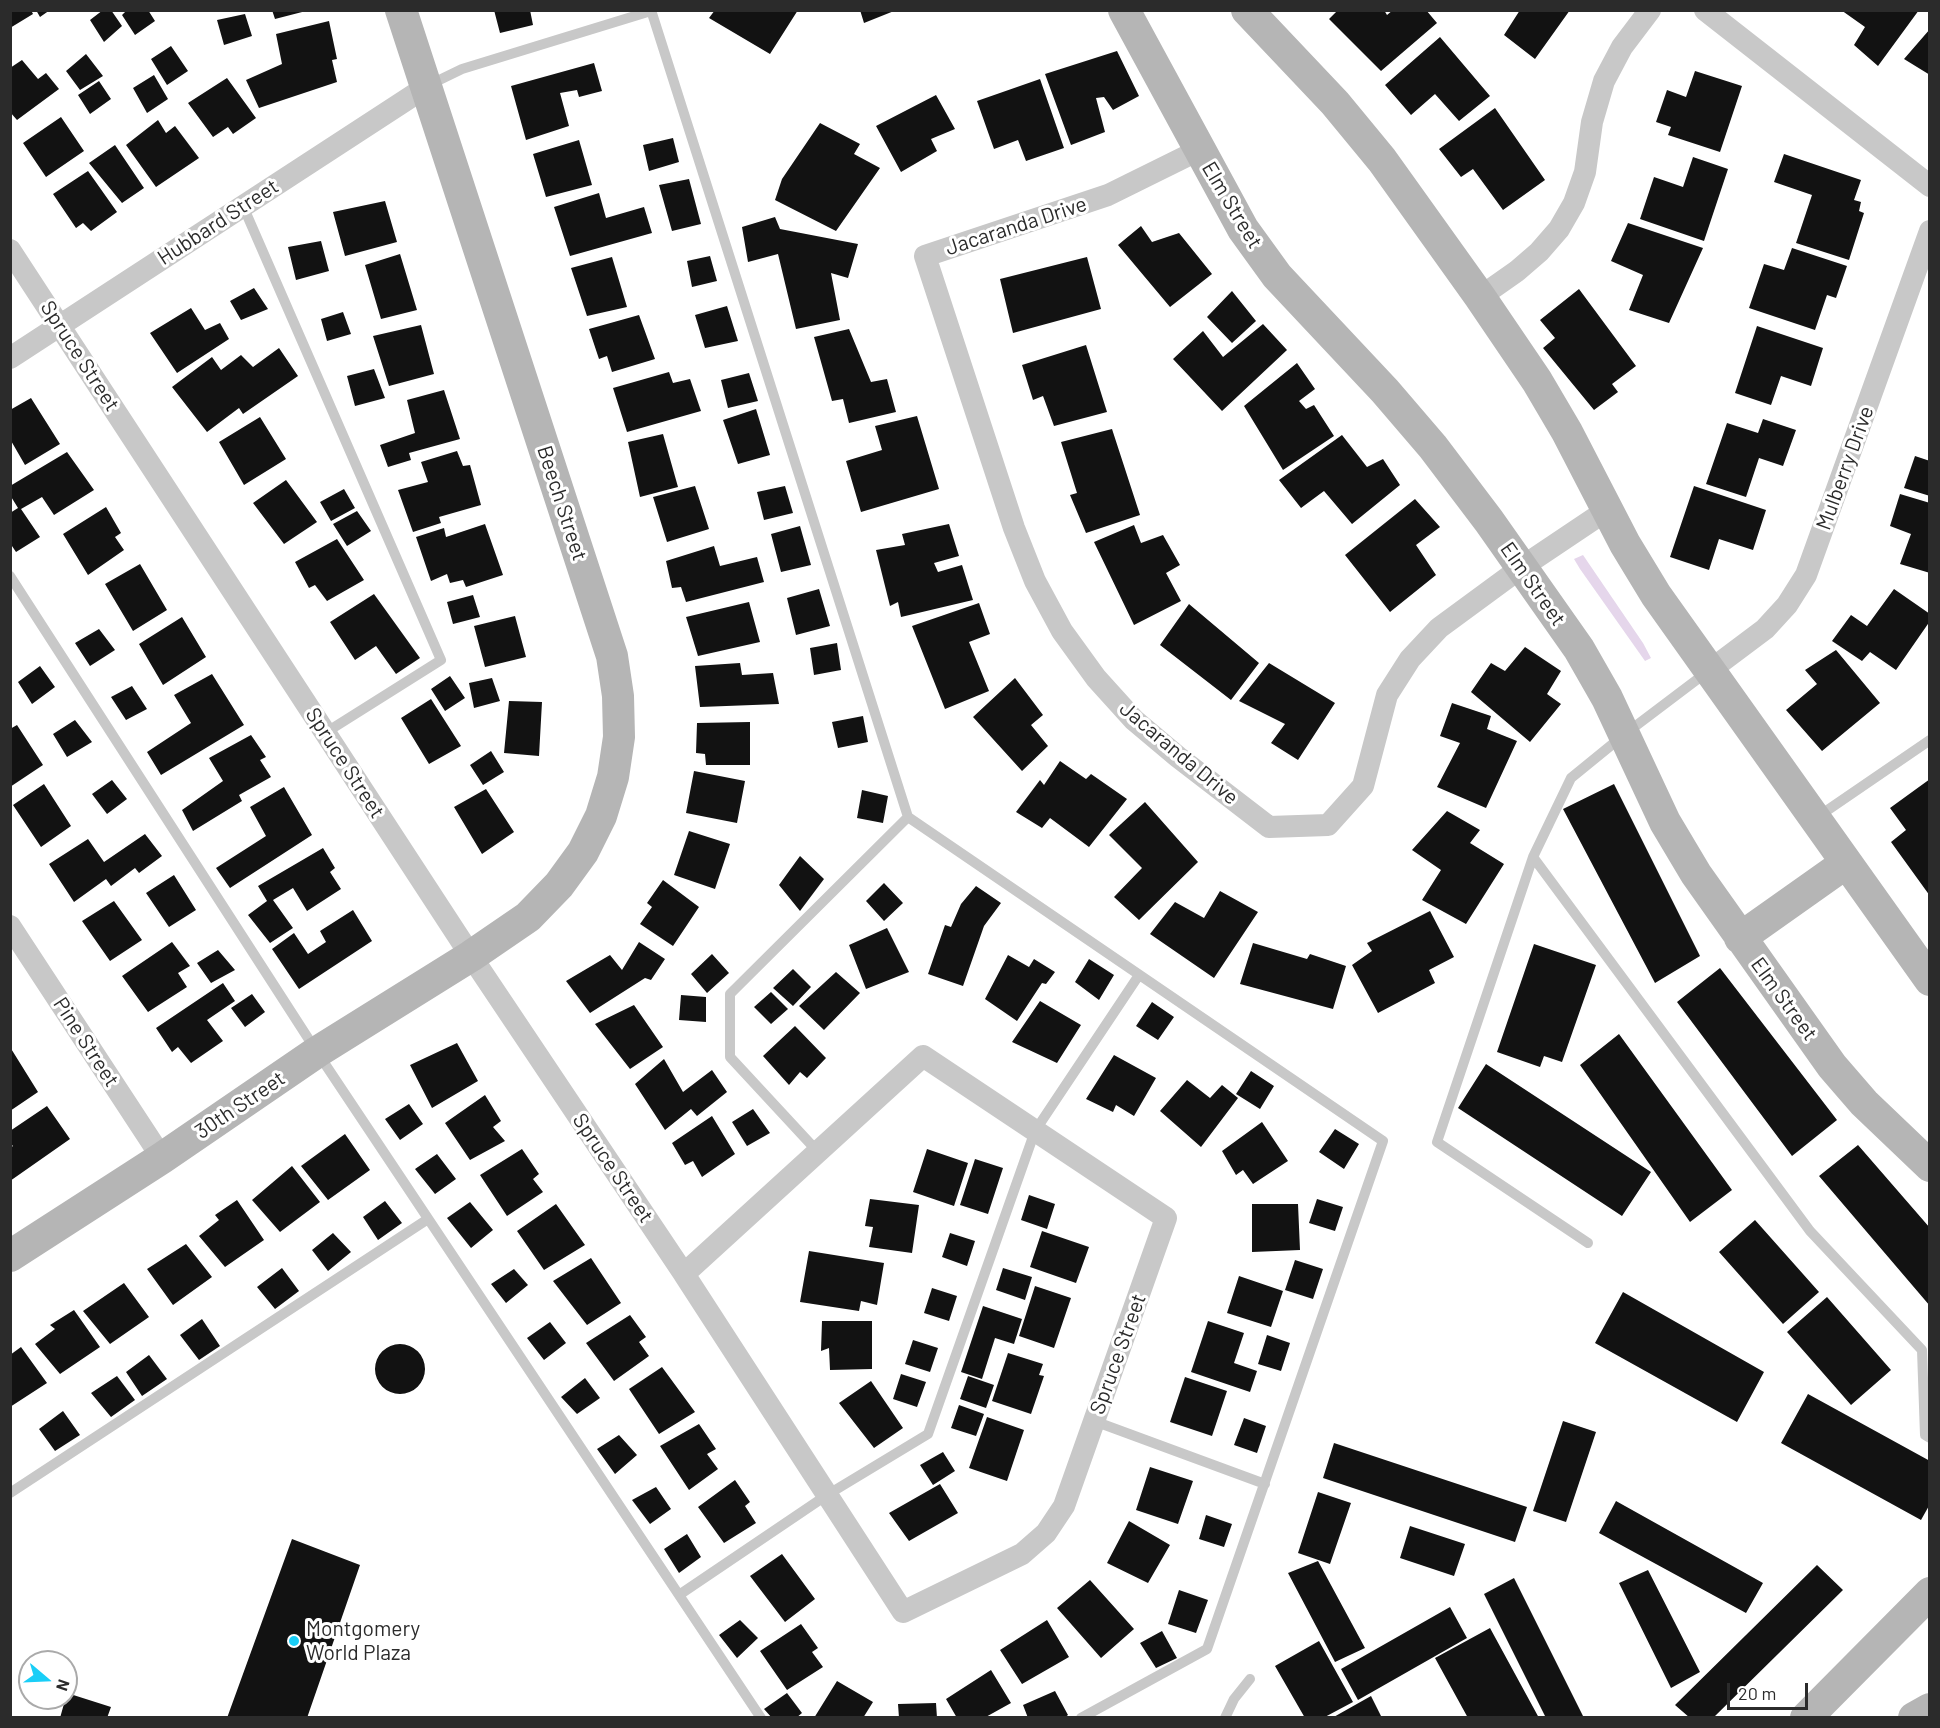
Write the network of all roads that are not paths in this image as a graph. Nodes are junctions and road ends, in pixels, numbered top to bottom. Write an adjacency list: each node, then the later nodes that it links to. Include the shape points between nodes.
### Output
1 (401, 10): 7 (street, Beech Street)
2 (1124, 10): 8 (street, Elm Street)
3 (1247, 10): 13 (street, via 1335,102 1382,160)
4 (1650, 10): 13 (street, via 1622,47 1604,81 1592,122 1585,172 1559,229 1517,271)
5 (1705, 10): 9 (street)
6 (651, 11): 7 (lane, via 462,69); 23 (lane)
7 (426, 87): 10 (street, Hubbard Street); 29 (street, Beech Street, via 612,656 618,696 619,737 613,777 601,816 583,852 528,917)
8 (1199, 150): 17 (street, Elm Street, via 1243,229 1277,276 1433,447); 17 (street, Jacaranda Drive, via 1108,195 925,256 1031,571 1062,632 1096,678 1134,720 1269,827 1328,825 1363,786 1387,695 1410,659 1439,628)
9 (1929, 186)
10 (243, 206): 14 (street, Hubbard Street); 20 (lane, via 441,660)
11 (1929, 231): 19 (street, Mulberry Drive, via 1806,574 1787,605 1765,629)
12 (10, 250): 14 (street, Spruce Street)
13 (1480, 297): 16 (street, via 1537,381)
14 (60, 326): 15 (street, Hubbard Street); 20 (street, Spruce Street)
15 (10, 358)
16 (1607, 510): 17 (street, Jacaranda Drive); 19 (street, via 1656,595)
17 (1522, 567): 21 (street, Elm Street, via 1579,649)
18 (10, 576): 32 (lane)
19 (1709, 670): 21 (lane); 24 (street)
20 (326, 733): 29 (street, Spruce Street)
21 (1625, 734): 25 (lane, via 1571,778); 28 (street, Elm Street, via 1665,822)
22 (1929, 740): 24 (lane)
23 (908, 817): 30 (lane); 34 (lane, via 730,994 730,1057)
24 (1815, 819): 26 (street)
25 (1533, 857): 38 (lane, via 1437,1142); 42 (lane, via 1810,1231 1922,1350 1925,1435)
26 (1846, 863): 28 (street); 31 (street)
27 (10, 926): 35 (street, Pine Street)
28 (1740, 938): 36 (street, Elm Street, via 1832,1066)
29 (471, 956): 32 (street, 30th Street); 40 (street, Spruce Street)
30 (1139, 975): 33 (lane); 43 (lane, via 1383,1141)
31 (1929, 980)
32 (317, 1052): 35 (street, 30th Street); 37 (lane)
33 (1035, 1131): 34 (street, Spruce Street, via 923,1056); 41 (street, Spruce Street, via 1166,1218); 45 (lane, via 928,1434)
34 (818, 1152): 40 (street, Spruce Street)
35 (162, 1158): 39 (street, 30th Street)
36 (1929, 1166)
37 (428, 1219): 44 (lane); 47 (lane)
38 (1587, 1243)
39 (11, 1255)
40 (684, 1274): 45 (street, Spruce Street)
41 (1094, 1421): 43 (lane); 45 (street, Spruce Street, via 1064,1506 1046,1533 1022,1554 903,1612)
42 (1929, 1438)
43 (1265, 1484): 50 (lane, via 1208,1649)
44 (10, 1492)
45 (827, 1495): 47 (lane)
46 (1929, 1593): 53 (street)
47 (679, 1595): 51 (lane)
48 (1250, 1679): 52 (lane)
49 (1929, 1709): 54 (street)
50 (1083, 1717)
51 (761, 1718)
52 (1225, 1718)
53 (1806, 1718)
54 (1914, 1718)

